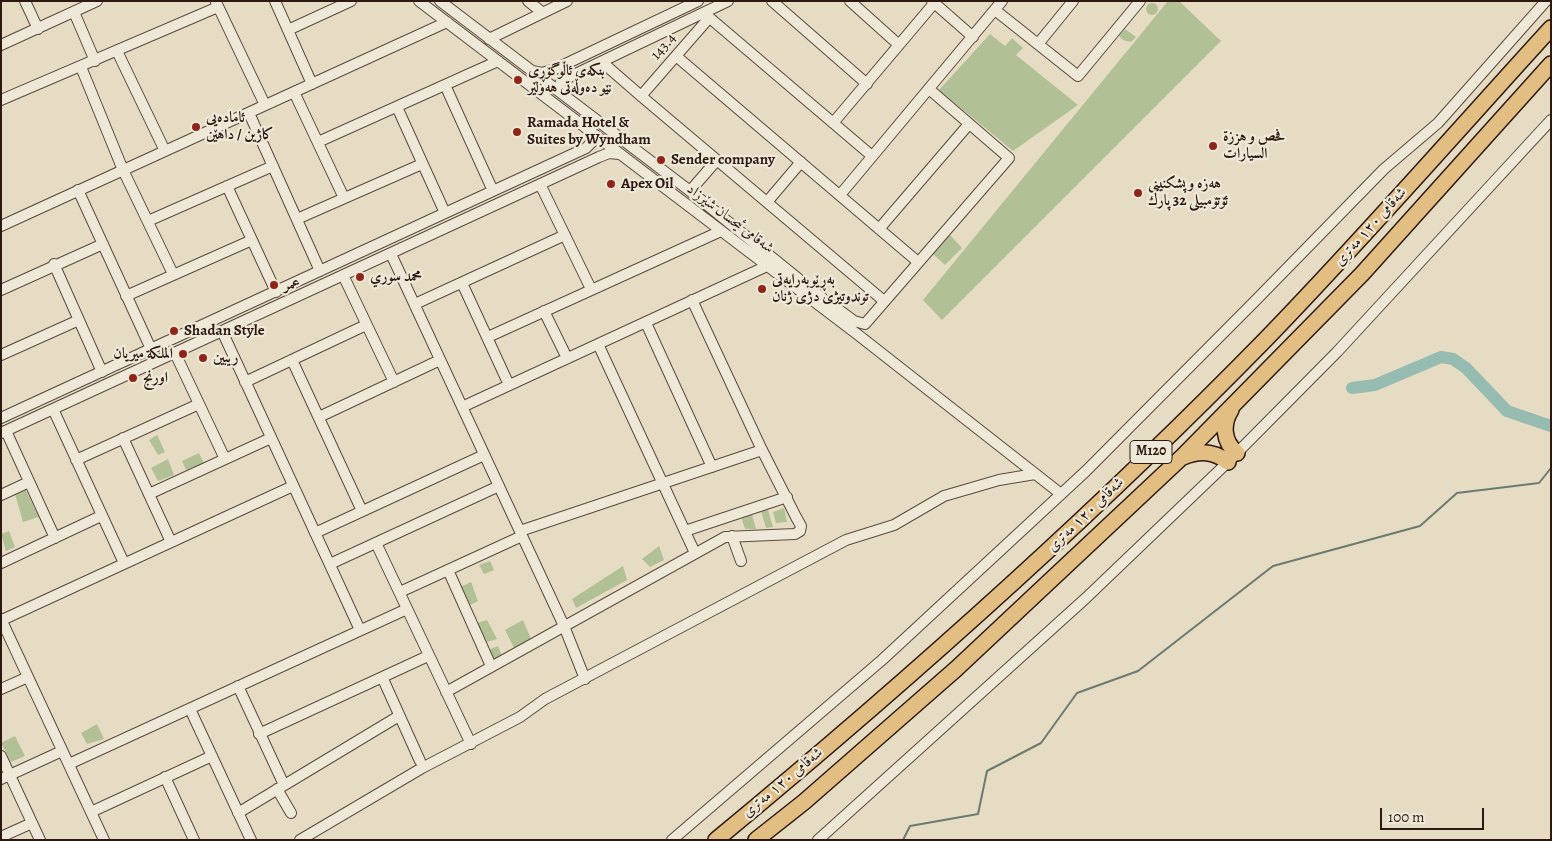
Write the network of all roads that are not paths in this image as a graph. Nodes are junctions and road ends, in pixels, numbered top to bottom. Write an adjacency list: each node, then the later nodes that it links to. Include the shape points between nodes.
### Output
1 (26, 1): 25 (street)
2 (274, 1): 26 (street)
3 (351, 1): 19 (street)
4 (419, 1): 23 (street, شەقامی ئیحسان شێرزاد)
5 (440, 1): 28 (street, شەقامی ئیحسان شێرزاد)
6 (528, 1): 21 (street)
7 (568, 1): 21 (street)
8 (698, 1): 39 (street)
9 (728, 1): 22 (street)
10 (772, 1): 43 (street)
11 (850, 1): 30 (street)
12 (1073, 1): 29 (street)
13 (1140, 1): 29 (street, via 1078,76)
14 (1546, 1): 147 (street, via 1438,123 1384,169)
15 (934, 2): 27 (street); 30 (street)
16 (90, 3): 20 (street)
17 (217, 4): 32 (street); 50 (street)
18 (999, 4): 27 (street); 29 (street)
19 (334, 5): 26 (street)
20 (74, 12): 25 (street); 34 (street)
21 (542, 13): 28 (street)
22 (707, 16): 33 (street, 143.4); 36 (street); 54 (street)
23 (447, 22): 35 (street, شەقامی ئیحسان شێرزاد); 42 (street)
24 (1551, 28): 201 (highway, شەقامی ١٢٠ مەتری / M120, via 1358,243 1199,406 1067,534 937,652)
25 (38, 29): 31 (street)
26 (288, 30): 42 (street)
27 (973, 36): 45 (street)
28 (489, 39): 40 (street, شەقامی ئیحسان شێرزاد)
29 (1038, 44)
30 (899, 45): 43 (street)
31 (1, 46)
32 (117, 51): 34 (street); 59 (street)
33 (676, 56): 47 (street, 143.4); 64 (street)
34 (95, 61): 38 (street)
35 (498, 61): 44 (street); 56 (street, شەقامی ئیحسان شێرزاد)
36 (602, 62): 41 (street); 47 (street)
37 (1551, 64): 128 (highway, شەقامی ١٢٠ مەتری / M120, via 1362,274)
38 (82, 66): 49 (street); 67 (street)
39 (555, 69): 40 (street, via 542,73); 41 (street, via 554,76)
40 (532, 71): 48 (street, شەقامی ئیحسان شێرزاد)
41 (561, 81): 48 (street)
42 (312, 84): 46 (street)
43 (867, 84): 54 (street)
44 (444, 85): 51 (street); 73 (street)
45 (929, 89): 55 (street); 61 (street)
46 (294, 92): 50 (street); 57 (street)
47 (641, 96): 63 (street)
48 (565, 97): 68 (street, شەقامی ئیحسان شێرزاد)
49 (1, 100)
50 (265, 105): 52 (street)
51 (397, 107): 57 (street); 65 (street)
52 (249, 113): 59 (street); 66 (street)
53 (1551, 120): 137 (street, via 1337,352)
54 (834, 123): 61 (street)
55 (969, 124): 82 (street); 90 (street, via 1008,158)
56 (587, 129): 58 (street, via 593,141); 60 (street, شەقامی ئیحسان شێرزاد)
57 (318, 142): 76 (street)
58 (586, 148): 62 (street, via 593,154); 73 (street)
59 (165, 151): 67 (street)
60 (619, 154): 62 (street, via 609,153); 70 (street, شەقامی ئیحسان شێرزاد)
61 (872, 156): 75 (street)
62 (592, 160): 69 (street)
63 (717, 160): 74 (street); 77 (street)
64 (801, 162): 75 (street); 77 (street)
65 (422, 164): 76 (street); 78 (street)
66 (273, 166): 71 (street); 79 (street)
67 (123, 170): 72 (street); 80 (street)
68 (667, 174): 70 (street); 74 (street, شەقامی ئیحسان شێرزاد)
69 (540, 184): 84 (street); 88 (street)
70 (659, 184): 83 (street, شەقامی ئیحسان شێرزاد)
71 (227, 186): 80 (street); 85 (street)
72 (78, 190): 81 (street); 86 (street)
73 (493, 191): 78 (street)
74 (690, 191): 101 (street, شەقامی ئیحسان شێرزاد)
75 (840, 195): 82 (street)
76 (344, 198): 79 (street)
77 (767, 202): 103 (street)
78 (445, 213): 87 (street)
79 (297, 219): 93 (street)
80 (148, 221): 94 (street)
81 (1, 225)
82 (879, 228): 90 (street)
83 (721, 231): 92 (street, شەقامی ئیحسان شێرزاد); 97 (street)
84 (565, 235): 96 (street); 97 (street)
85 (252, 240): 94 (street); 99 (street)
86 (103, 244): 91 (street); 100 (street)
87 (366, 250): 89 (street); 93 (street)
88 (391, 254): 89 (street); 104 (street)
89 (371, 262): 95 (street)
90 (918, 262): 103 (street)
91 (54, 264): 98 (street); 107 (street)
92 (767, 266): 102 (street); 106 (street, شەقامی ئیحسان شێرزاد)
93 (320, 271): 99 (street)
94 (173, 274): 100 (street)
95 (343, 275): 109 (street); 110 (street)
96 (462, 283): 104 (street); 111 (street)
97 (592, 289): 105 (street)
98 (1, 290)
99 (276, 292): 113 (street)
100 (126, 296): 113 (street)
101 (822, 298): 103 (street, via 860,324 865,324); 106 (street, شەقامی ئیحسان شێرزاد)
102 (692, 300): 108 (street); 134 (street)
103 (884, 302)
104 (414, 304): 119 (street)
105 (544, 311): 111 (street); 116 (street)
106 (831, 315): 141 (street, شەقامی ئیحسان شێرزاد)
107 (79, 320): 114 (street); 121 (street)
108 (646, 323): 112 (street); 140 (street)
109 (366, 325): 118 (street); 123 (street)
110 (222, 331): 115 (street); 122 (street)
111 (488, 337): 124 (street)
112 (598, 344): 116 (street); 143 (street)
113 (151, 349): 117 (street)
114 (2, 352)
115 (175, 353): 120 (street); 125 (street)
116 (567, 358): 124 (street)
117 (129, 360): 120 (street); 121 (street)
118 (292, 360): 122 (street); 129 (street)
119 (440, 360): 123 (street); 126 (street)
120 (135, 371): 127 (street)
121 (102, 372): 130 (street)
122 (245, 382): 133 (street)
123 (394, 382): 129 (street)
124 (509, 386): 126 (street)
125 (199, 404): 132 (street); 138 (street)
126 (462, 407): 135 (street)
127 (53, 409): 131 (street); 139 (street)
128 (1231, 409): 136 (highway, شەقامی ١٢٠ مەتری / M120); 137 (highway, via 1226,434)
129 (318, 417): 150 (street)
130 (1, 418)
131 (4, 432): 142 (street)
132 (123, 438): 139 (street); 146 (street)
133 (271, 438): 138 (street); 144 (street)
134 (762, 450): 140 (street); 149 (street)
135 (484, 455): 145 (street); 150 (street)
136 (1182, 457): 137 (highway, via 1208,452); 202 (highway, شەقامی ١٢٠ مەتری / M120, via 956,669)
137 (1232, 458): 203 (street, via 1086,598)
138 (225, 459): 146 (street)
139 (76, 460): 151 (street)
140 (712, 467): 143 (street)
141 (1035, 474): 147 (street, شەقامی ئیحسان شێرزاد); 174 (street, via 999,480 944,496 894,525 846,540 654,640)
142 (29, 482): 148 (street); 156 (street)
143 (663, 484): 152 (street); 154 (street)
144 (293, 486): 153 (street); 157 (street)
145 (499, 486): 154 (street); 158 (street)
146 (149, 494): 157 (street)
147 (1061, 494): 200 (street, via 882,660)
148 (1, 495)
149 (787, 497): 152 (street); 155 (street, via 801,526 800,531 795,534)
150 (362, 511): 153 (street)
151 (101, 516): 156 (street); 162 (street)
152 (685, 530): 159 (street)
153 (315, 533): 163 (street)
154 (521, 534): 164 (street); 168 (street)
155 (732, 536): 159 (street); 160 (street)
156 (54, 538): 161 (street)
157 (171, 542): 162 (street)
158 (376, 543): 163 (street); 165 (street)
159 (695, 553): 168 (street)
160 (741, 561)
161 (1, 563)
162 (124, 563): 167 (street)
163 (330, 564): 169 (street)
164 (448, 570): 165 (street); 171 (street)
165 (400, 592): 166 (street)
166 (407, 609): 169 (street); 170 (street)
167 (1, 620): 172 (street)
168 (564, 626): 171 (street); 174 (street)
169 (360, 630): 175 (street)
170 (428, 656): 173 (street); 177 (street)
171 (491, 666): 177 (street)
172 (28, 677): 176 (street); 182 (street)
173 (383, 679): 179 (street); 180 (street)
174 (585, 680): 181 (street)
175 (238, 686): 178 (street); 180 (street)
176 (1, 689)
177 (446, 692): 181 (street)
178 (190, 709): 184 (street); 186 (street)
179 (399, 716): 185 (street); 189 (street)
180 (259, 734): 189 (street)
181 (471, 744): 199 (street, via 422,768)
182 (62, 751): 186 (street); 187 (street)
183 (1, 756): 187 (street)
184 (212, 756): 188 (street); 191 (street)
185 (420, 761)
186 (69, 764): 190 (street)
187 (6, 777): 193 (street)
188 (165, 777): 190 (street); 195 (street)
189 (281, 787): 191 (street); 192 (street)
190 (91, 812): 197 (street)
191 (238, 813): 198 (street)
192 (291, 813)
193 (32, 823): 194 (street); 196 (street)
194 (1, 837)
195 (192, 839)
196 (40, 840)
197 (104, 840)
198 (251, 840)
199 (300, 840)
200 (672, 840)
201 (716, 840)
202 (756, 840)
203 (818, 840)

